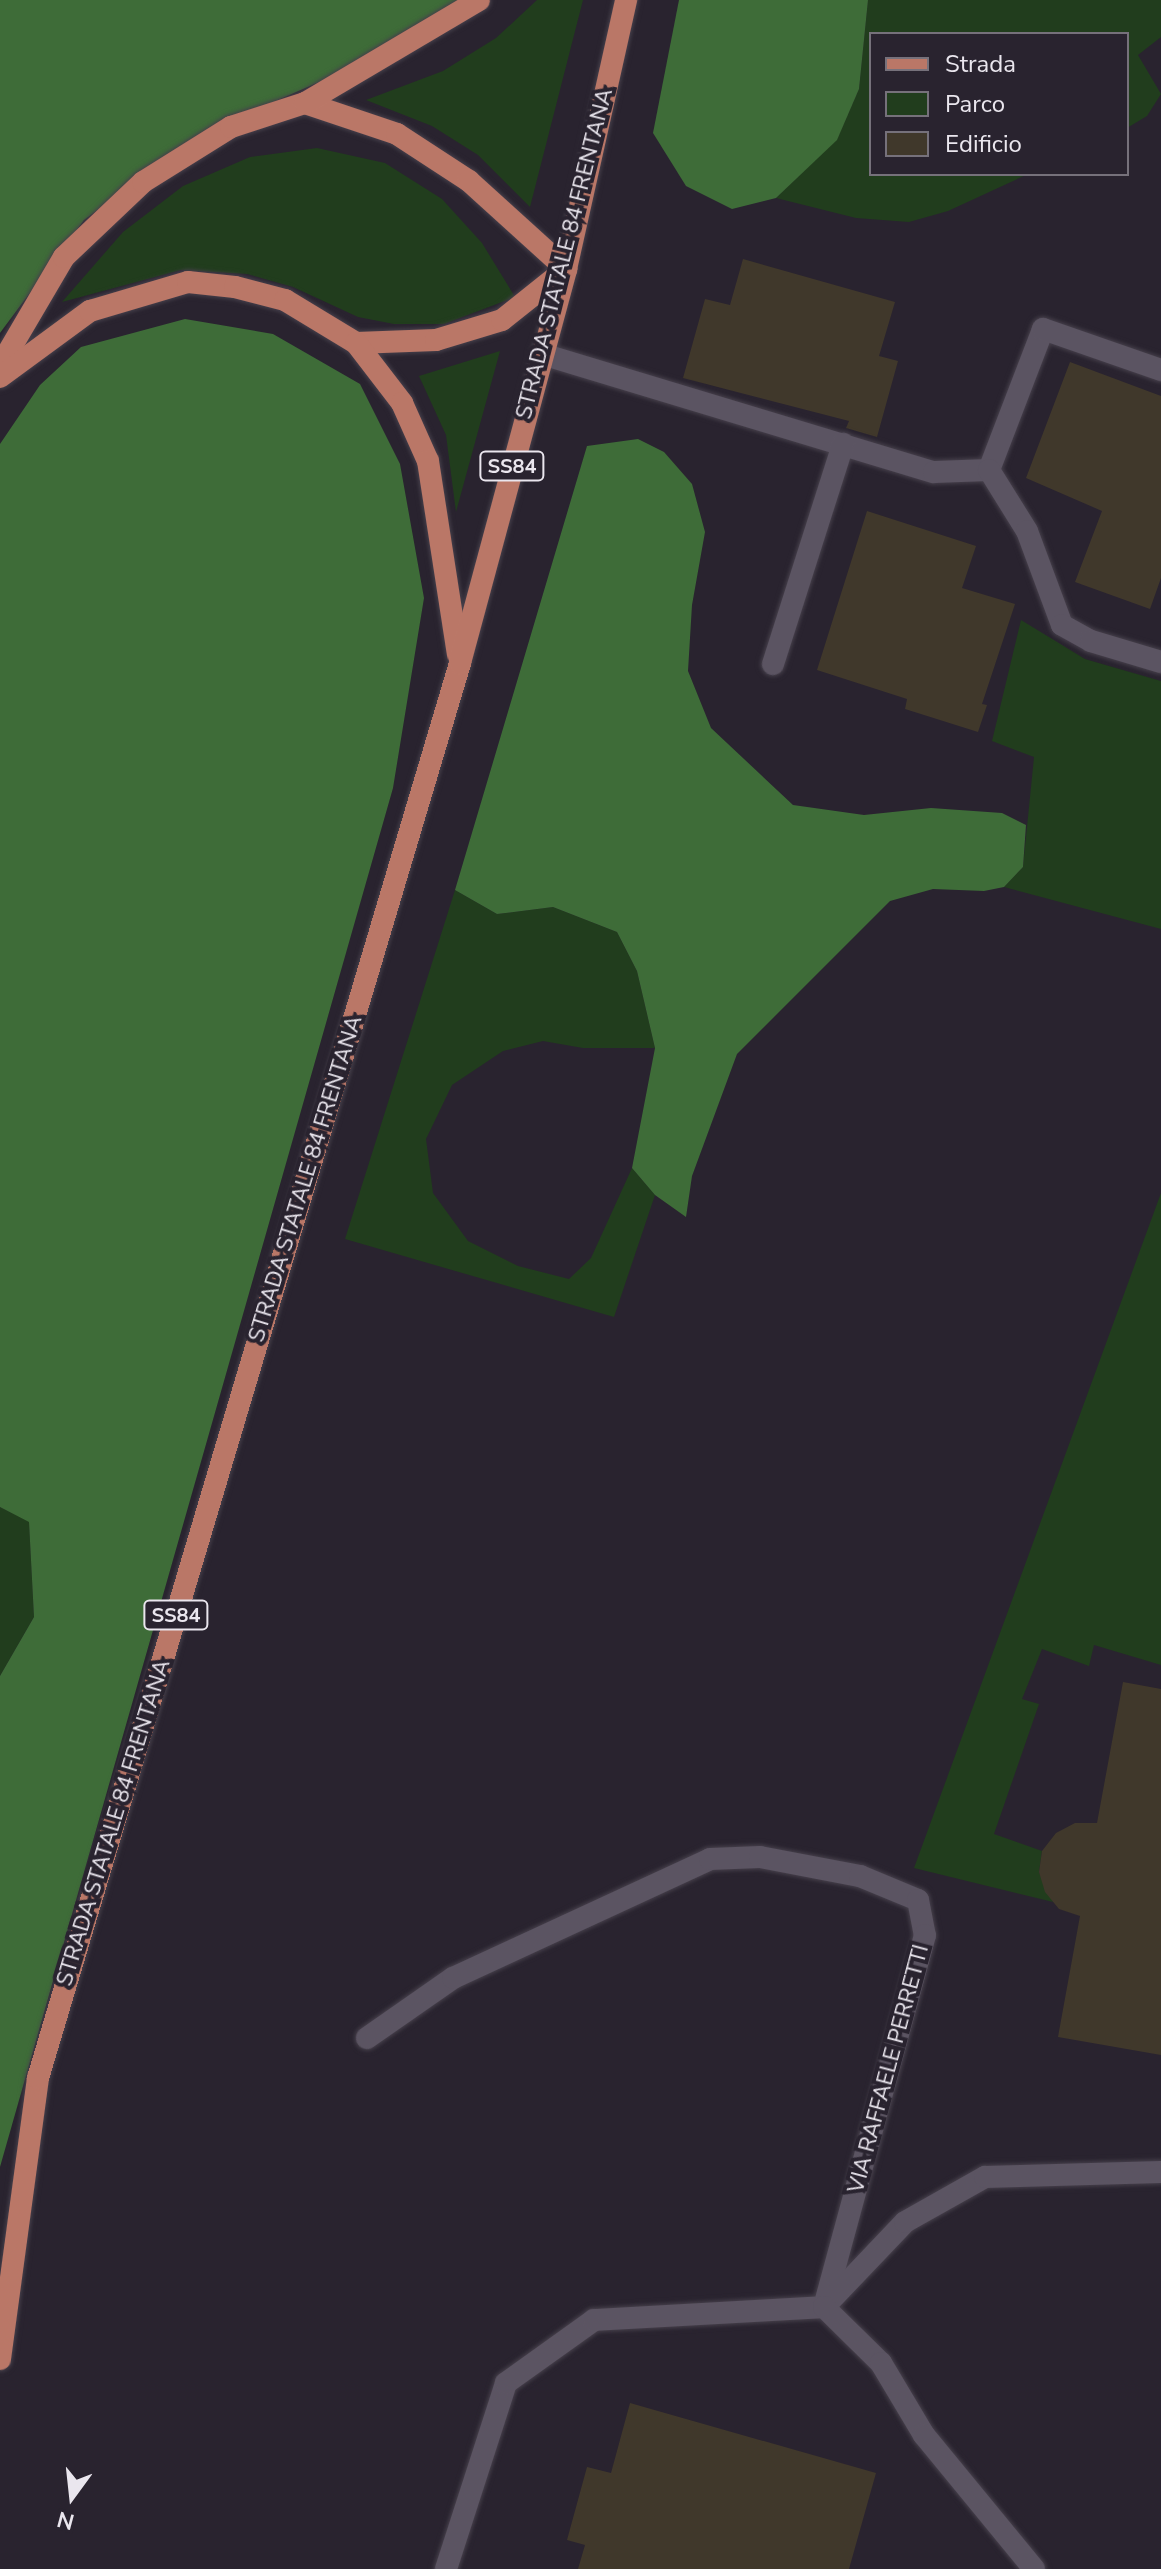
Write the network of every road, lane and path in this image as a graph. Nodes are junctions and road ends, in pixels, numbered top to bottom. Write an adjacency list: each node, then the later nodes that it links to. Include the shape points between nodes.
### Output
1 (479, 0): 3 (main road)
2 (626, 0): 4 (main road, STRADA STATALE 84 FRENTANA / SS84)
3 (305, 103): 4 (main road, via 397,134 469,181); 7 (main road, via 231,127 143,182 64,257)
4 (566, 269): 5 (main road, via 502,320 436,340); 6 (main road, STRADA STATALE 84 FRENTANA / SS84)
5 (356, 343): 9 (main road, via 285,300 188,282 90,311); 13 (main road, via 402,403 428,461)
6 (542, 354): 10 (street); 13 (main road, STRADA STATALE 84 FRENTANA / SS84)
7 (0, 366)
8 (1161, 370): 11 (street, via 1043,329)
9 (0, 377)
10 (843, 444): 11 (street, via 934,472); 14 (street)
11 (989, 470): 12 (street, via 1027,531 1062,625 1091,641)
12 (1161, 662)
13 (460, 663): 18 (main road, STRADA STATALE 84 FRENTANA / SS84, via 38,2078)
14 (773, 664)
15 (367, 2038): 17 (street, VIA RAFFAELE PERRETTI, via 453,1978 710,1859 760,1857 860,1876 918,1900 925,1935 915,1979)
16 (1161, 2172): 17 (street, via 985,2177 905,2222)
17 (824, 2307): 19 (street, via 594,2320 506,2383); 20 (street, via 881,2363 924,2435)
18 (0, 2359)
19 (446, 2569)
20 (1034, 2569)

